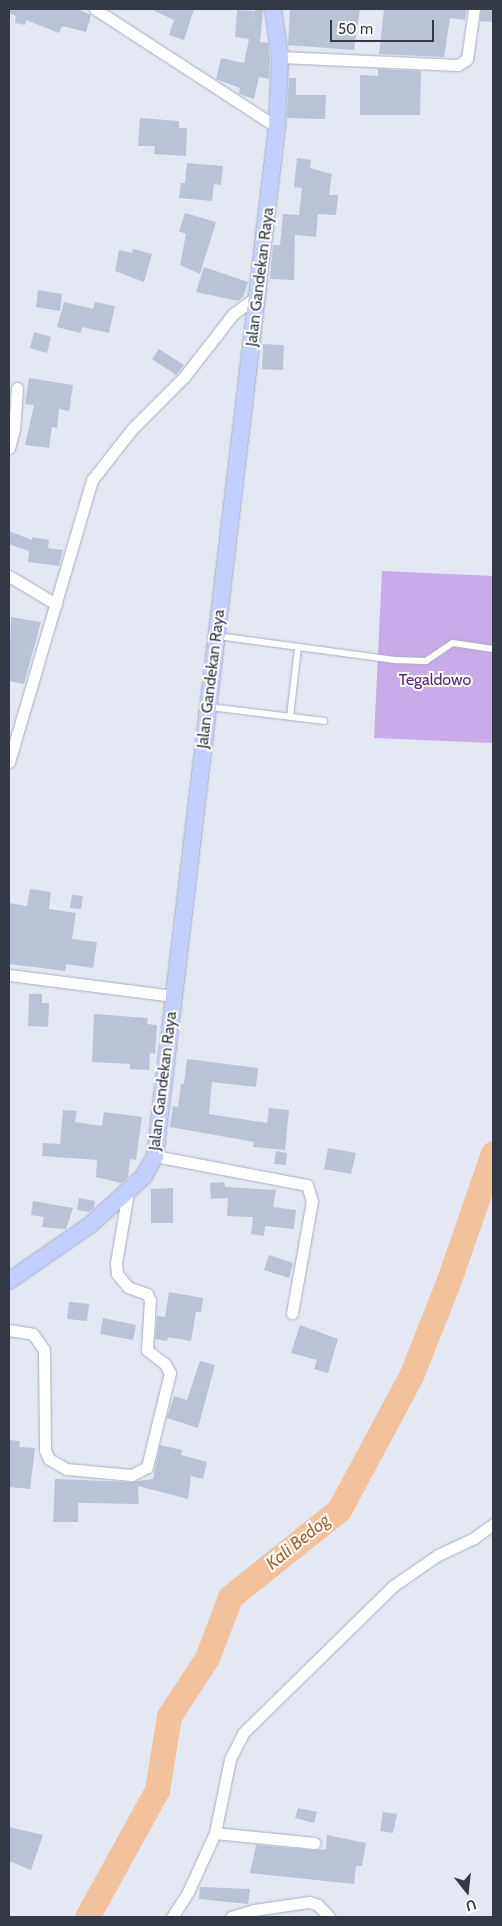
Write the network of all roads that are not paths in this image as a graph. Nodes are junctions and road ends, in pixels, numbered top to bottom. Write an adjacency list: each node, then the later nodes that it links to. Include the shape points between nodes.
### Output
1 (95, 9): 5 (street)
2 (273, 9): 4 (street, Jalan Gandekan Raya)
3 (474, 9): 4 (street, via 467,59 458,65)
4 (280, 58): 5 (street, Jalan Gandekan Raya)
5 (277, 126): 6 (street, Jalan Gandekan Raya)
6 (258, 296): 10 (street, via 233,314 184,377 102,464 92,480); 11 (street, Jalan Gandekan Raya)
7 (17, 388): 8 (street)
8 (9, 448)
9 (9, 576): 10 (street)
10 (56, 604): 17 (street)
11 (216, 636): 12 (lane); 14 (street, Jalan Gandekan Raya)
12 (298, 648): 13 (lane, via 360,658 426,661 453,643); 15 (lane)
13 (493, 649)
14 (208, 707): 15 (lane); 19 (street, Jalan Gandekan Raya)
15 (290, 717): 16 (lane)
16 (324, 721)
17 (9, 762)
18 (9, 975): 19 (street)
19 (174, 996): 20 (street, Jalan Gandekan Raya)
20 (155, 1156): 21 (street, Jalan Gandekan Raya, via 144,1176); 23 (street, via 307,1185 312,1201)
21 (128, 1192): 22 (street, Jalan Gandekan Raya, via 90,1225); 24 (street, via 117,1274 122,1282 147,1294 150,1300 147,1350 165,1364 170,1373 147,1467 132,1475 66,1469 49,1459 45,1450 44,1350 33,1334)
22 (9, 1281)
23 (292, 1313)
24 (9, 1330)
25 (493, 1524): 26 (street, via 474,1538 438,1555 393,1586 243,1732 230,1759)
26 (215, 1833): 27 (street); 28 (street, via 188,1892)
27 (315, 1843)
28 (172, 1917)
29 (231, 1917): 30 (street, via 254,1910 309,1902 318,1905)
30 (329, 1917)

